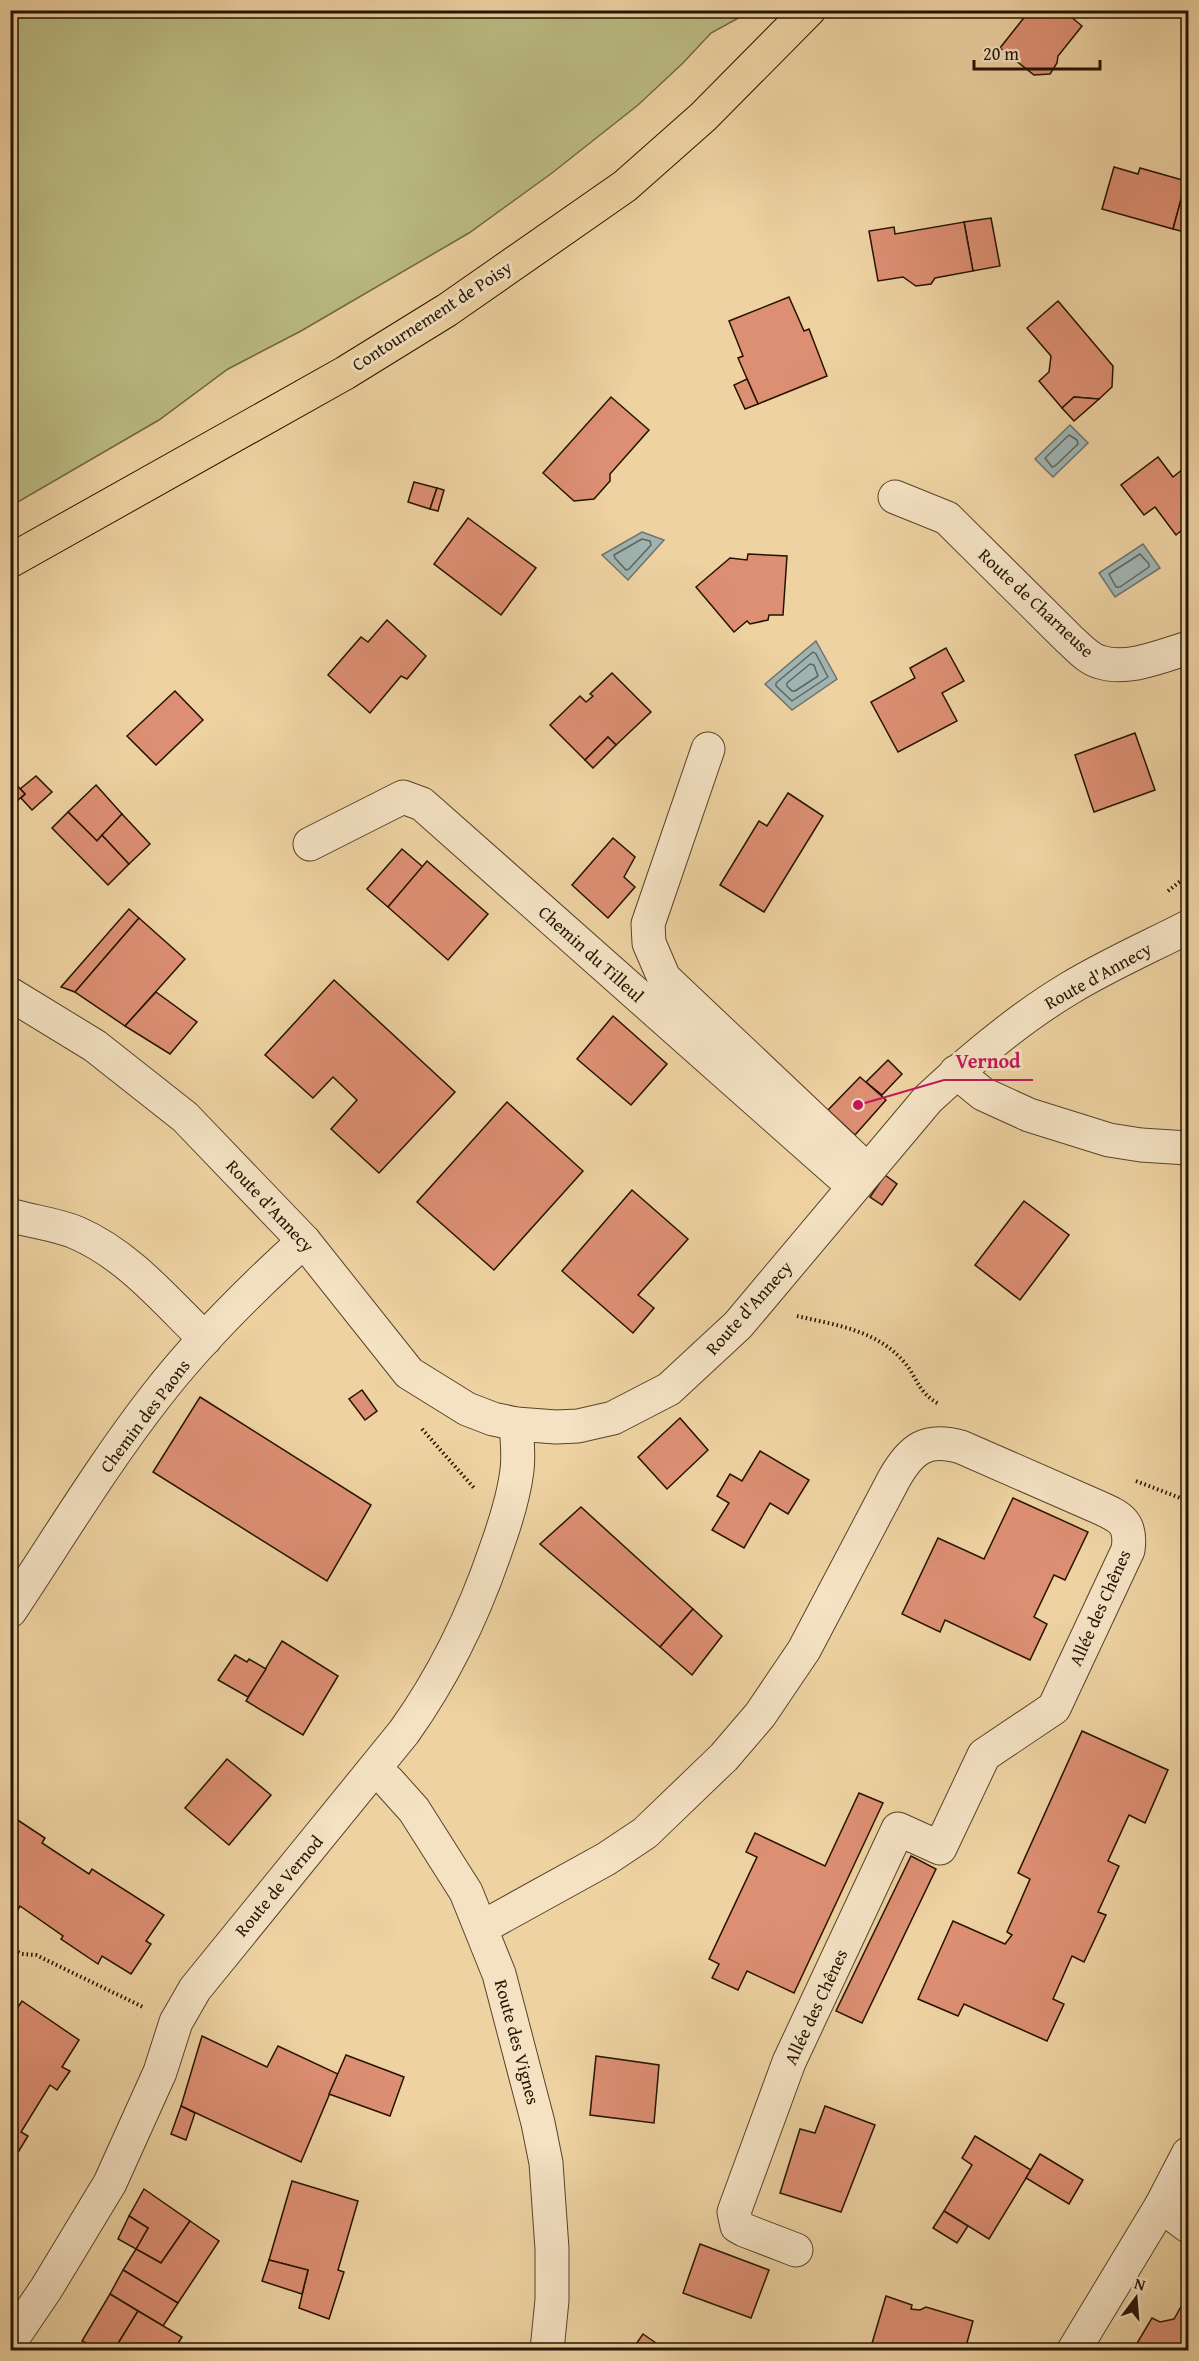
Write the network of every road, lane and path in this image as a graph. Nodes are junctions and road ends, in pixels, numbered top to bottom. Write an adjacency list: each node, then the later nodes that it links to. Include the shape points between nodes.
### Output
1 (809, 10): 3 (highway, Contournement de Poisy, via 703,117 625,186 447,310 345,373)
2 (896, 497): 4 (street, Route de Charneuse, via 947,518 1069,639 1099,662 1136,663)
3 (10, 561)
4 (1188, 648)
5 (708, 749): 13 (street, via 648,924 649,943 664,978)
6 (310, 844): 13 (street, Chemin du Tilleul, via 403,797 422,804)
7 (1188, 875): 8 (path)
8 (1161, 897)
9 (1188, 927): 11 (street, Route d'Annecy, via 1069,988)
10 (10, 994): 15 (street, Route d'Annecy, via 95,1046 185,1116)
11 (957, 1072): 12 (street, via 983,1094 1029,1114 1109,1140); 13 (street, Route d'Annecy, via 928,1099)
12 (1188, 1148)
13 (860, 1178): 16 (street, Route d'Annecy)
14 (10, 1215): 17 (street, via 62,1228 92,1241 136,1272)
15 (304, 1240): 17 (street, Chemin des Paons); 19 (street, Route d'Annecy, via 409,1373 466,1409)
16 (756, 1304): 18 (path, via 869,1335 903,1361 929,1399); 19 (street, Route d'Annecy, via 669,1389 630,1411 578,1426)
17 (204, 1339): 22 (street, Chemin des Paons, via 115,1453)
18 (946, 1408)
19 (516, 1424): 23 (street, Route de Vernod, via 517,1469 506,1521 484,1585 456,1648 420,1710)
20 (1127, 1477): 21 (path)
21 (1188, 1500)
22 (10, 1611)
23 (375, 1770): 24 (street, Route des Vignes, via 414,1810 466,1892); 26 (street, Route de Vernod, via 207,1973)
24 (481, 1928): 30 (street, Allée des Chênes, via 645,1833 724,1756 760,1715 804,1650 894,1479 918,1449 943,1442 961,1447 1114,1514 1125,1523 1130,1535 1128,1550 1054,1708 984,1755 940,1848 898,1829 789,2062 734,2212 737,2226); 32 (street, Route des Vignes, via 499,1974 546,2163 552,2249)
25 (10, 1948): 26 (path, via 36,1955)
26 (176, 2022): 31 (street, Route de Vernod, via 160,2072 110,2183)
27 (1188, 2154): 28 (street)
28 (1161, 2206): 29 (street); 33 (street)
29 (1188, 2226)
30 (796, 2250)
31 (10, 2342)
32 (547, 2350)
33 (1074, 2350)

